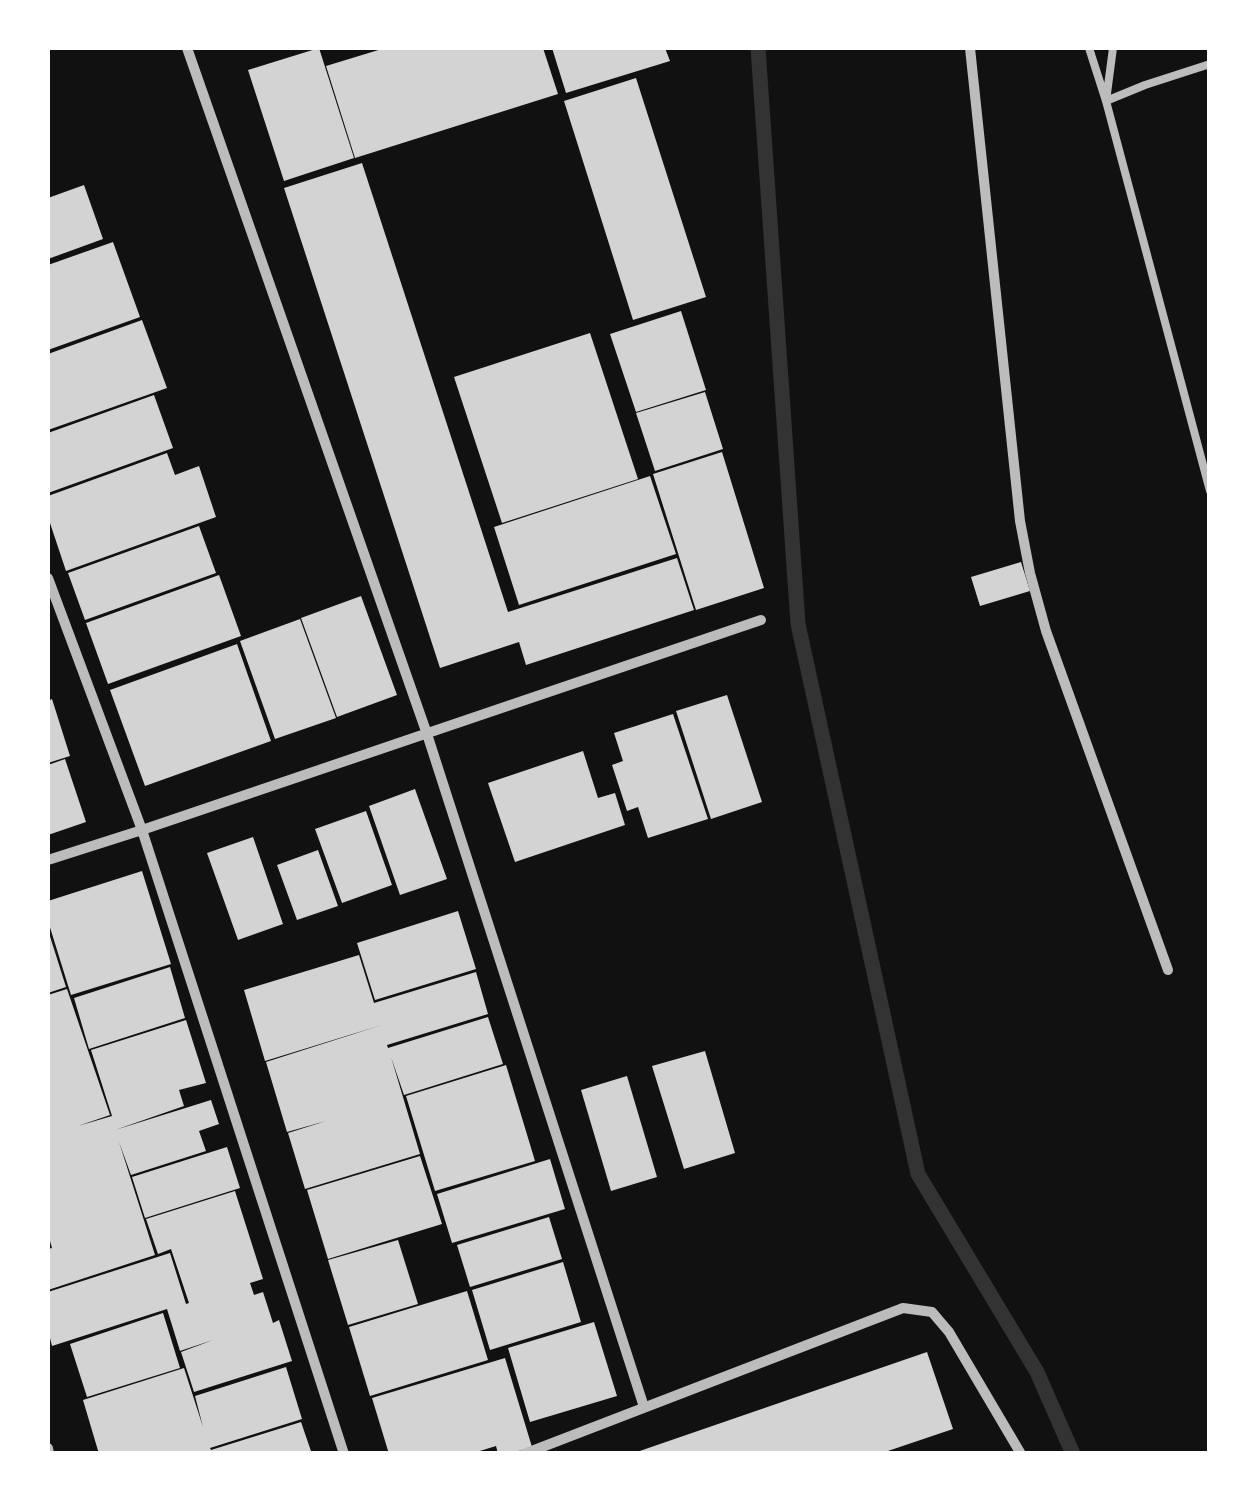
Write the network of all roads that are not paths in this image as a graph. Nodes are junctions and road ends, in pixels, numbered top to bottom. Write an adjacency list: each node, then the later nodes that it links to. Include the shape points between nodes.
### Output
1 (187, 48): 10 (street)
2 (970, 48): 13 (street, via 1030,573)
3 (1089, 48): 6 (lane)
4 (1113, 48): 6 (lane)
5 (1210, 64): 6 (lane)
6 (1106, 101): 7 (lane)
7 (1210, 490)
8 (48, 578): 11 (street)
9 (761, 620): 10 (street)
10 (427, 734): 11 (street); 14 (street)
11 (142, 830): 12 (street); 16 (street)
12 (48, 860)
13 (1168, 970)
14 (644, 1407): 15 (street); 18 (street, via 903,1308 932,1312 949,1332)
15 (544, 1450): 17 (street)
16 (344, 1454)
17 (524, 1454)
18 (1021, 1454)

